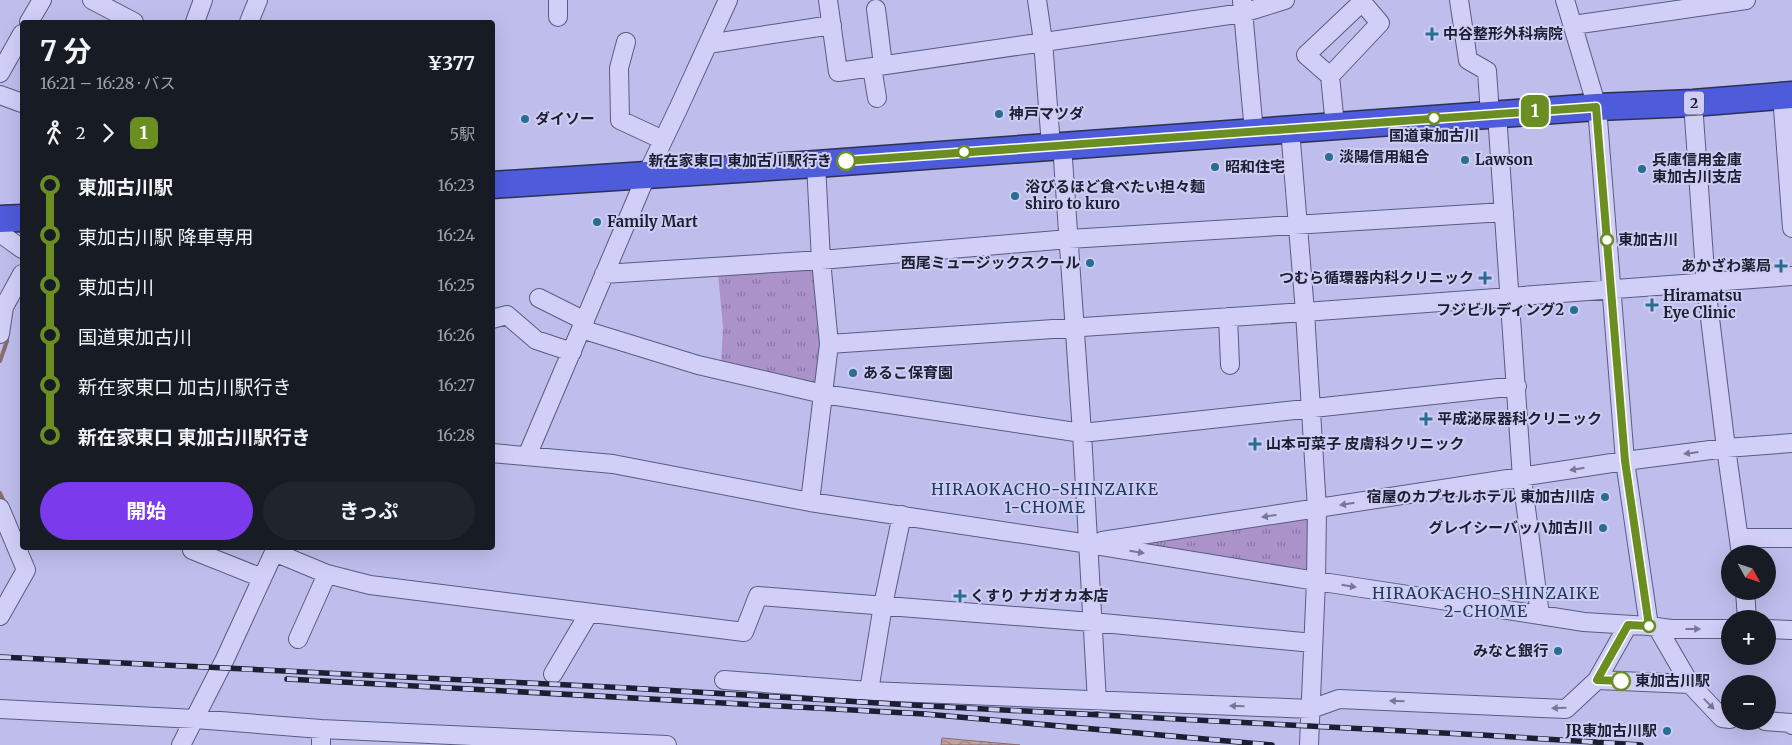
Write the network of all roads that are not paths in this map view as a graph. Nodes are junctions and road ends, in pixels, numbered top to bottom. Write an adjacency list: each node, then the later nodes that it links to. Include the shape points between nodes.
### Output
1 (42, 0): 14 (street)
2 (92, 0): 15 (street)
3 (203, 0): 16 (street)
4 (258, 0): 17 (street)
5 (728, 0): 23 (street)
6 (828, 0): 19 (street)
7 (1036, 0): 21 (street)
8 (1284, 0): 12 (street)
9 (1459, 0): 33 (street, via 1468,60 1487,71)
10 (1565, 0): 18 (street)
11 (1746, 0): 18 (street)
12 (1242, 6): 21 (street); 36 (street)
13 (876, 9): 24 (street)
14 (30, 20)
15 (130, 20)
16 (195, 20)
17 (250, 20)
18 (1572, 25): 32 (street)
19 (832, 26): 23 (street); 24 (street, via 838,72)
20 (20, 40): 25 (street)
21 (1043, 41): 24 (street); 38 (street)
22 (626, 42): 37 (street, via 619,68 620,120)
23 (708, 44): 37 (street)
24 (878, 66): 29 (street)
25 (0, 73)
26 (1330, 76): 34 (street)
27 (0, 95): 30 (street)
28 (1787, 95): 31 (highway, 2); 42 (street)
29 (878, 98)
30 (20, 102)
31 (1693, 103): 32 (highway, 2); 55 (street)
32 (1596, 107): 33 (highway, 2); 56 (street)
33 (1493, 114): 34 (highway, 2); 43 (street)
34 (1335, 125): 35 (highway, 2)
35 (1290, 129): 36 (highway, 2); 46 (street)
36 (1254, 132): 38 (highway, 2)
37 (664, 140): 40 (street)
38 (1057, 146): 39 (highway, 2); 49 (street)
39 (816, 164): 40 (highway, 2); 51 (street)
40 (647, 174): 41 (highway, 2); 52 (street)
41 (495, 185)
42 (1790, 191): 47 (street)
43 (1504, 212): 46 (street); 57 (street)
44 (20, 218): 45 (highway)
45 (0, 219)
46 (1298, 226): 49 (street); 59 (street)
47 (1792, 228)
48 (0, 233): 50 (street)
49 (1069, 239): 51 (street); 63 (street)
50 (20, 248)
51 (821, 260): 52 (street); 65 (street)
52 (604, 274): 62 (street)
53 (1792, 276): 55 (street)
54 (20, 278): 64 (street, via 4,307)
55 (1706, 284): 56 (street); 73 (street)
56 (1610, 291): 57 (street); 76 (street)
57 (1509, 297): 59 (street); 68 (street)
58 (539, 298): 62 (street)
59 (1305, 312): 60 (street); 70 (street)
60 (1228, 317): 63 (street); 67 (street)
61 (495, 318): 66 (street, via 507,315 536,340)
62 (583, 325): 66 (street); 69 (street, via 698,365)
63 (1074, 327): 65 (street); 71 (street)
64 (0, 334)
65 (829, 344): 69 (street)
66 (572, 352): 75 (street)
67 (1230, 365)
68 (1516, 386): 70 (street); 77 (street)
69 (822, 394): 71 (street); 78 (street)
70 (1311, 410): 71 (street); 80 (street)
71 (1082, 433): 84 (street)
72 (1792, 443): 73 (street)
73 (1726, 448): 76 (street, one-way to 76); 85 (street)
74 (495, 452): 75 (street)
75 (527, 456): 78 (street, via 613,464)
76 (1625, 461): 77 (street, one-way to 77); 98 (street)
77 (1522, 478): 80 (street, one-way to 80); 94 (street)
78 (810, 502): 81 (street)
79 (0, 508): 82 (street)
80 (1317, 509): 84 (street, one-way to 84); 91 (street)
81 (902, 516): 84 (street); 92 (street)
82 (6, 531): 95 (street, via 26,570)
83 (1792, 538): 86 (street)
84 (1089, 544): 91 (street, one-way to 91); 96 (street)
85 (1740, 545)
86 (1746, 545)
87 (192, 550): 90 (street)
88 (275, 550): 89 (street); 90 (street)
89 (328, 574): 93 (street, via 370,585); 102 (street)
90 (262, 578): 113 (street)
91 (1316, 581): 94 (street, one-way to 94); 103 (street)
92 (883, 605): 93 (street, via 758,596 744,632); 96 (street); 108 (street)
93 (589, 613): 104 (street)
94 (1540, 615): 97 (street)
95 (0, 616)
96 (1092, 622): 103 (street); 109 (street)
97 (1628, 625): 98 (street); 106 (street)
98 (1653, 626): 99 (street, one-way to 99); 107 (street)
99 (1721, 629)
100 (1776, 629): 101 (street)
101 (1792, 630)
102 (298, 639)
103 (1313, 643): 111 (street)
104 (553, 674)
105 (724, 680): 108 (street)
106 (1597, 680): 107 (street); 111 (street, one-way to 111, via 1566,709 1339,699)
107 (1690, 684): 112 (street, one-way to 112)
108 (869, 691): 109 (street)
109 (1098, 702): 111 (street, one-way to 109)
110 (0, 709): 113 (street)
111 (1311, 709): 121 (street)
112 (1721, 717)
113 (195, 719): 116 (street); 119 (street)
114 (1776, 722): 115 (street, via 1791,723)
115 (1792, 726)
116 (321, 737): 117 (street)
117 (467, 740): 118 (street)
118 (611, 744): 120 (street)
119 (181, 745)
120 (667, 745)
121 (1309, 745)

